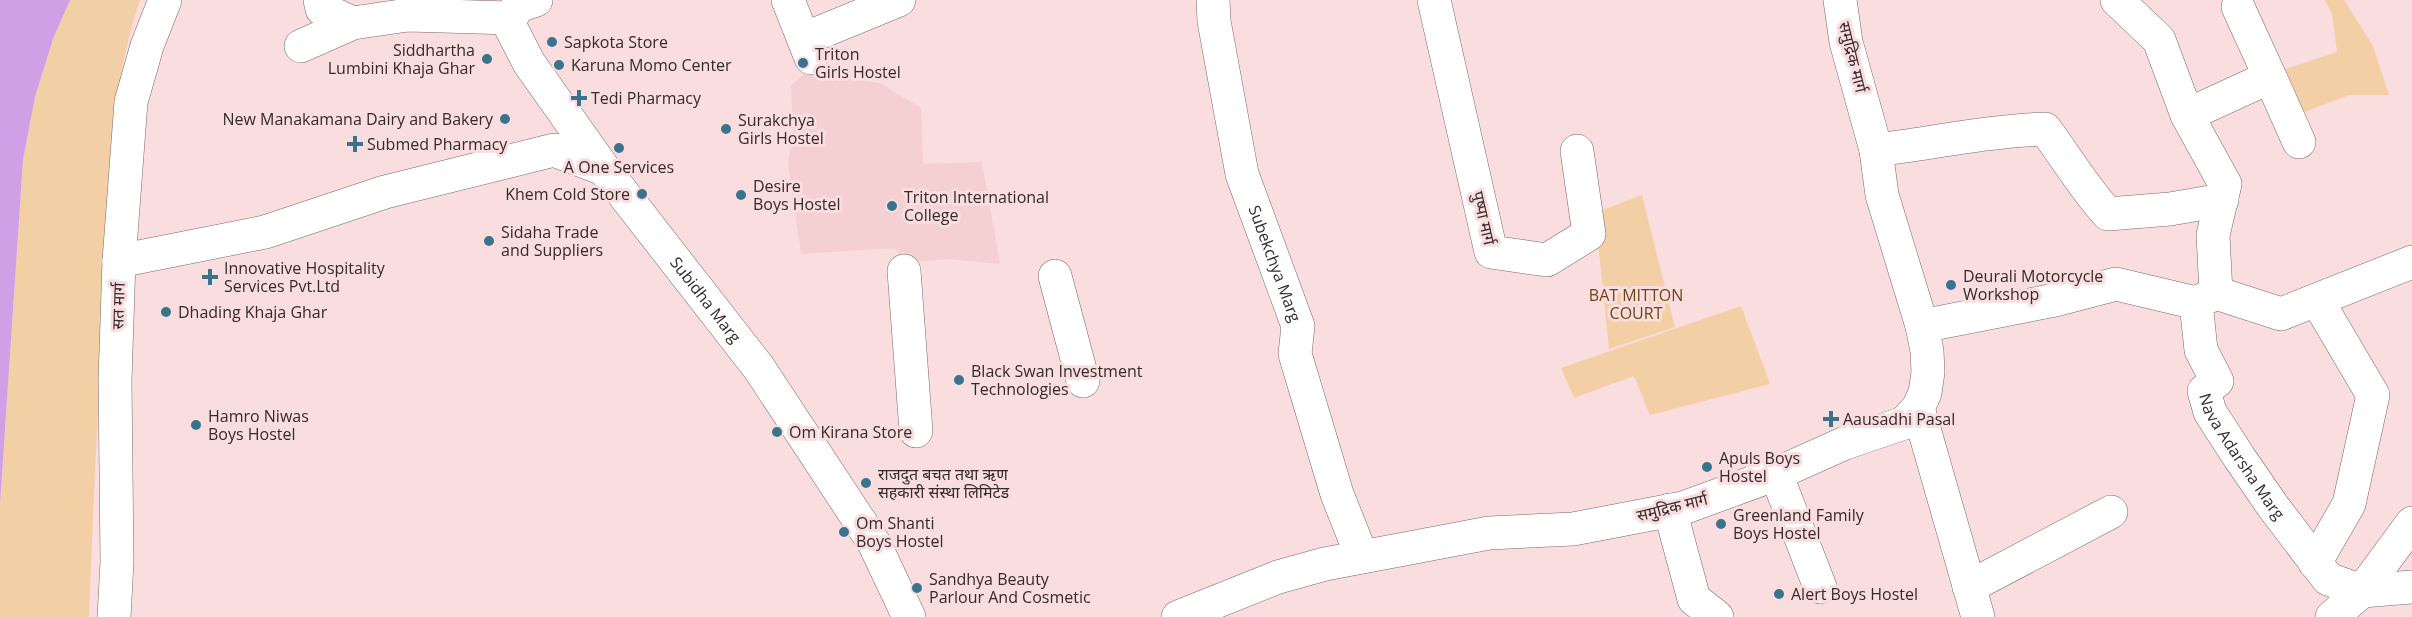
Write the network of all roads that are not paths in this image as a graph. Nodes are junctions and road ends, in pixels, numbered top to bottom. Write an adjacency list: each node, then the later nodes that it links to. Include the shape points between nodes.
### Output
1 (165, 0): 20 (street, सत मार्ग, via 131,102)
2 (320, 0): 11 (street, via 321,9)
3 (788, 0): 4 (street, via 808,49)
4 (899, 0)
5 (1213, 0): 34 (street, Subekchya Marg, via 1242,174 1298,326 1295,354 1337,494)
6 (1434, 0): 17 (street, पुष्पा मार्ग, via 1491,252 1547,260 1589,234)
7 (1840, 0): 16 (street, समुद्रिक मार्ग, via 1846,42)
8 (2119, 1): 14 (street, Nava Adarsha Marg, via 2159,39)
9 (2238, 7): 13 (street)
10 (523, 9): 11 (street, via 408,15); 18 (street, Subidha Marg, via 510,26 529,63)
11 (352, 23): 12 (street)
12 (301, 46)
13 (2270, 76): 14 (street); 15 (street)
14 (2187, 115): 19 (street, Nava Adarsha Marg, via 2225,184)
15 (2299, 142)
16 (1876, 150): 19 (street, via 2009,130 2045,129 2090,195 2108,214); 26 (street, समुद्रिक मार्ग, via 1882,195)
17 (1577, 151)
18 (604, 169): 20 (street, via 554,150 384,192 265,232); 41 (street, Subidha Marg, via 759,368 874,543)
19 (2222, 200): 24 (street, Nava Adarsha Marg, via 2213,235)
20 (119, 261): 40 (street, सत मार्ग)
21 (2412, 262): 25 (street)
22 (904, 271): 29 (street)
23 (1054, 276): 27 (street)
24 (2206, 298): 25 (street, via 2281,314); 26 (street, via 2116,284); 35 (street, Nava Adarsha Marg, via 2201,350 2217,381 2204,391 2210,412)
25 (2317, 300): 35 (street, via 2373,395 2349,504)
26 (1922, 326): 28 (street, समुद्रिक मार्ग, via 1928,372)
27 (1083, 381)
28 (1918, 408): 30 (street, समुद्रिक मार्ग, via 1904,423 1845,443); 39 (street)
29 (916, 431)
30 (1776, 474): 31 (street, समुद्रिक मार्ग); 36 (street)
31 (1670, 510): 34 (street, समुद्रिक मार्ग, via 1573,529 1489,533); 43 (street, via 1694,599)
32 (2111, 512): 39 (street)
33 (2412, 523): 38 (street)
34 (1362, 557): 42 (street, समुद्रिक मार्ग, via 1278,577)
35 (2315, 563): 38 (street, Nava Adarsha Marg, via 2328,579)
36 (1820, 587)
37 (2412, 587): 38 (street, Nava Adarsha Marg)
38 (2362, 591): 44 (street)
39 (1973, 602)
40 (114, 617)
41 (909, 617)
42 (1178, 617)
43 (1717, 617)
44 (2332, 617)

